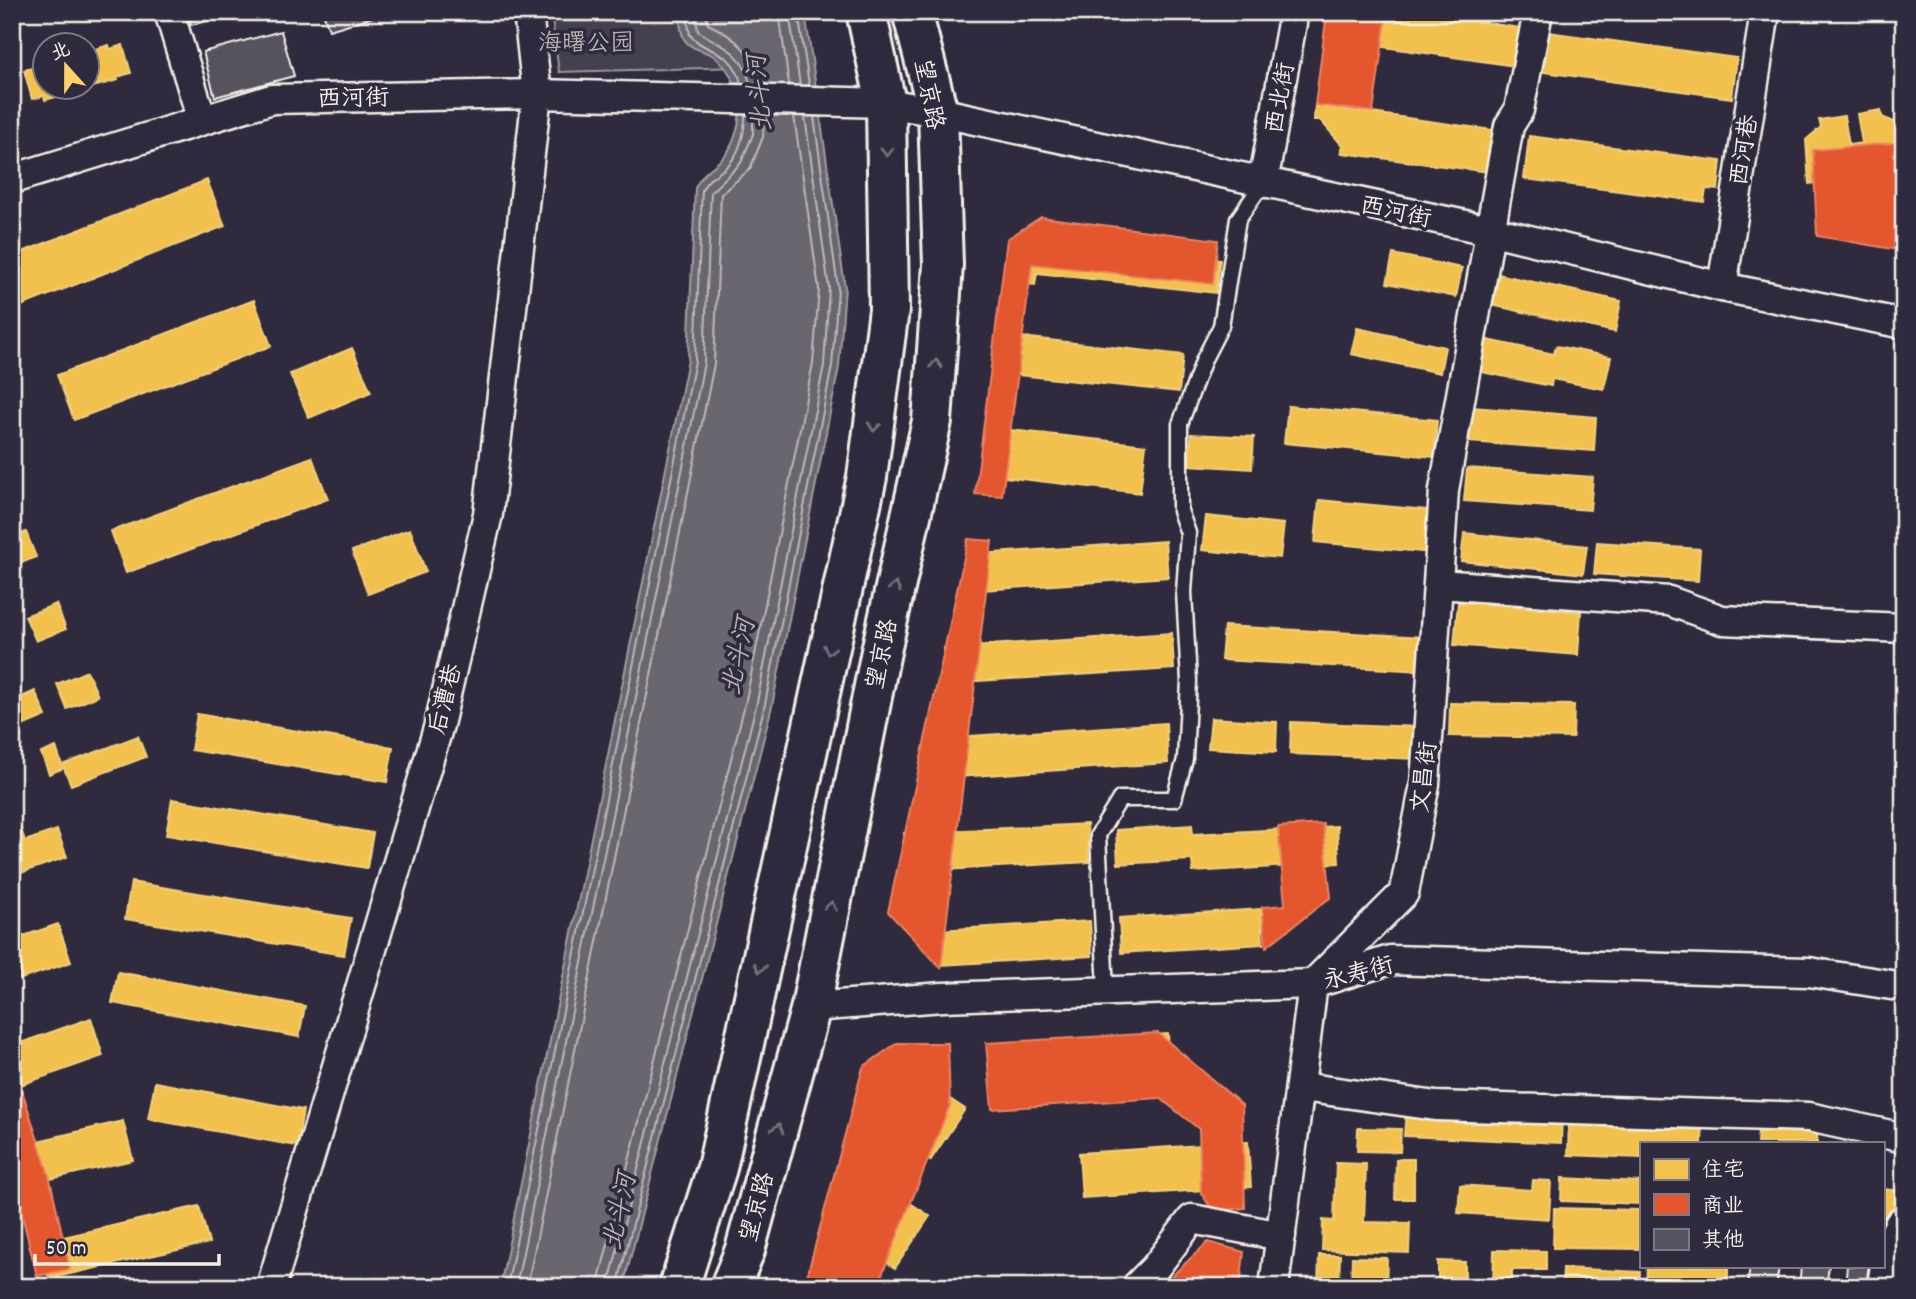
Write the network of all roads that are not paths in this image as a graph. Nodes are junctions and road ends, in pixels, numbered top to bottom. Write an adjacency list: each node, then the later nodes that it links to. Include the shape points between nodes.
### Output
1 (169, 12): 11 (street)
2 (528, 12): 8 (street, 后漕巷)
3 (866, 12): 9 (main road, 望京路)
4 (912, 12): 10 (main road, 望京路)
5 (1294, 12): 13 (street, 西北街)
6 (1538, 12): 14 (street, 文昌街, via 1519,110 1509,126)
7 (1765, 12): 15 (street, 西河巷)
8 (537, 94): 9 (street, 西河街); 11 (street, 西河街, via 272,99); 27 (street, 后漕巷, via 488,513 439,725)
9 (886, 103): 10 (street, 西河街); 28 (main road, 望京路, one-way to 28, via 888,310 867,477 717,1168)
10 (938, 111): 13 (street, 西河街); 22 (main road, 望京路, one-way to 10, via 932,421 943,265)
11 (202, 120): 12 (street, 西河街)
12 (12, 179)
13 (1263, 183): 14 (street, 西河街); 21 (lane, via 1238,219 1221,326 1180,424 1180,511 1188,533 1185,759 1174,799 1120,799 1098,835)
14 (1493, 231): 15 (street, 西河街); 17 (street, 文昌街, via 1444,490)
15 (1722, 287): 16 (street, 西河街)
16 (1904, 324)
17 (1439, 584): 18 (street, via 1669,601 1722,620); 19 (street, 文昌街, via 1425,784 1404,893)
18 (1904, 628)
19 (1314, 984): 20 (street, 永寿街, via 1390,960 1809,972); 21 (street, 永寿街); 23 (street)
20 (1904, 987)
21 (1106, 990): 22 (street, 永寿街)
22 (811, 1007): 29 (main road, 望京路, one-way to 22, via 745,1250)
23 (1302, 1087): 24 (street, via 1436,1107 1808,1117); 26 (street)
24 (1904, 1138)
25 (1904, 1226): 32 (main road, via 1892,1251)
26 (1282, 1236): 30 (street, via 1192,1219); 31 (street)
27 (271, 1287)
28 (679, 1287)
29 (730, 1287)
30 (1136, 1287)
31 (1274, 1287)
32 (1887, 1287)

